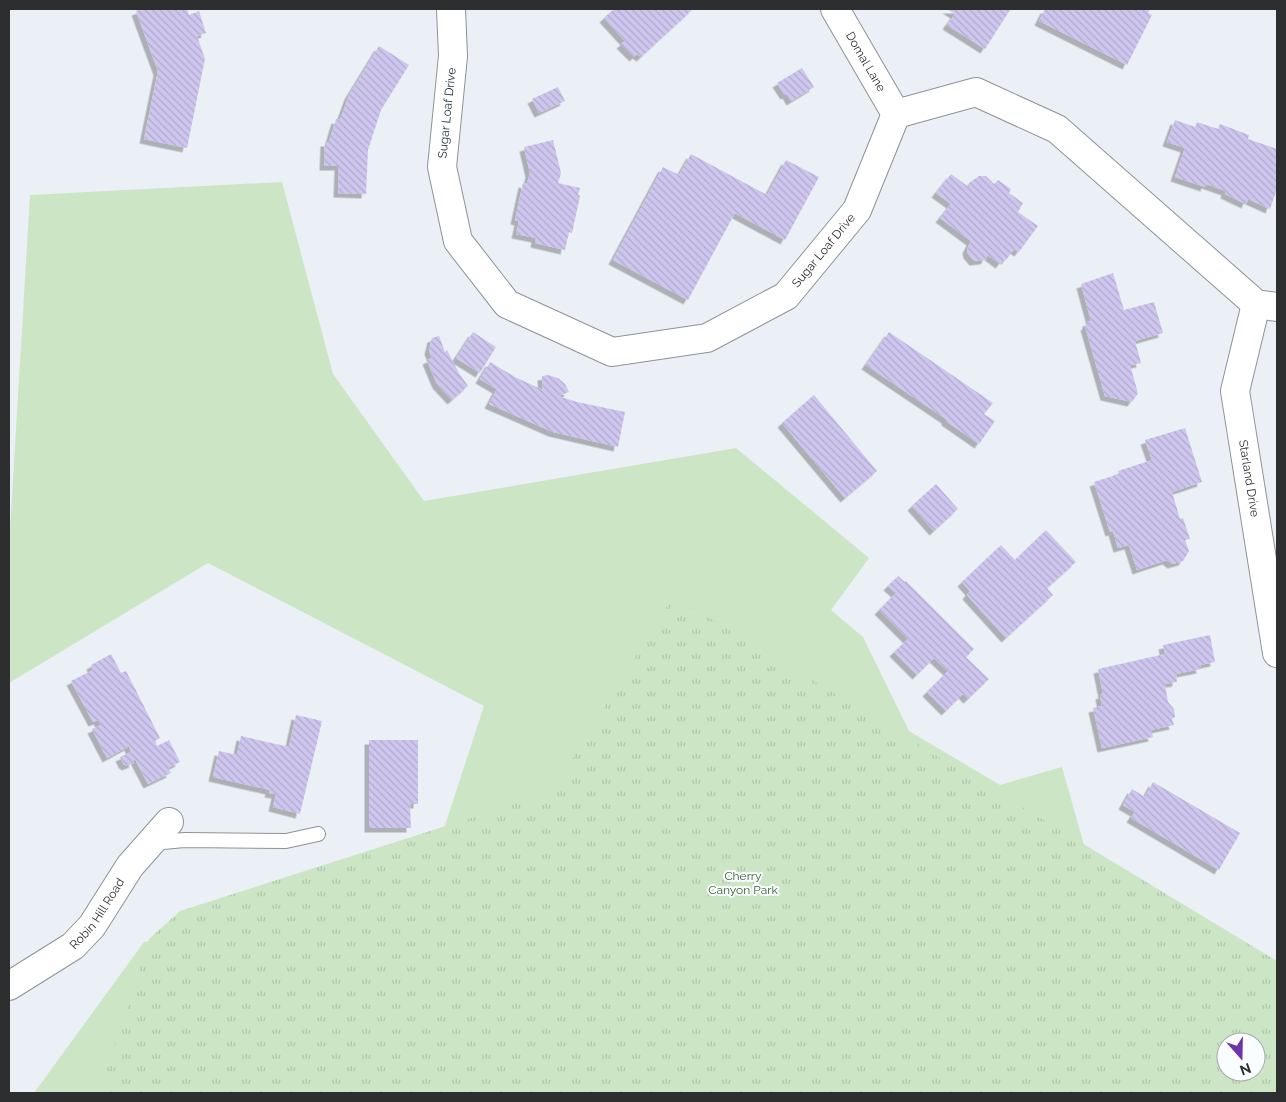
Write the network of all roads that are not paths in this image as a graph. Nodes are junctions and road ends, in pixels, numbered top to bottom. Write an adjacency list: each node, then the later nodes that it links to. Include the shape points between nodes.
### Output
1 (451, 9): 3 (street, Sugar Loaf Drive, via 453,56 442,166 458,241 507,304 612,352 707,338 786,296 857,210)
2 (835, 9): 3 (street, Domal Lane)
3 (896, 114): 4 (street, via 976,92 1057,129)
4 (1267, 306): 5 (street, Starland Drive, via 1235,391)
5 (1277, 654)
6 (169, 822): 8 (street, Robin Hill Road)
7 (318, 834): 8 (lane, via 286,841 184,840)
8 (149, 844): 9 (street, Robin Hill Road, via 130,866 92,926 73,946)
9 (9, 986)

